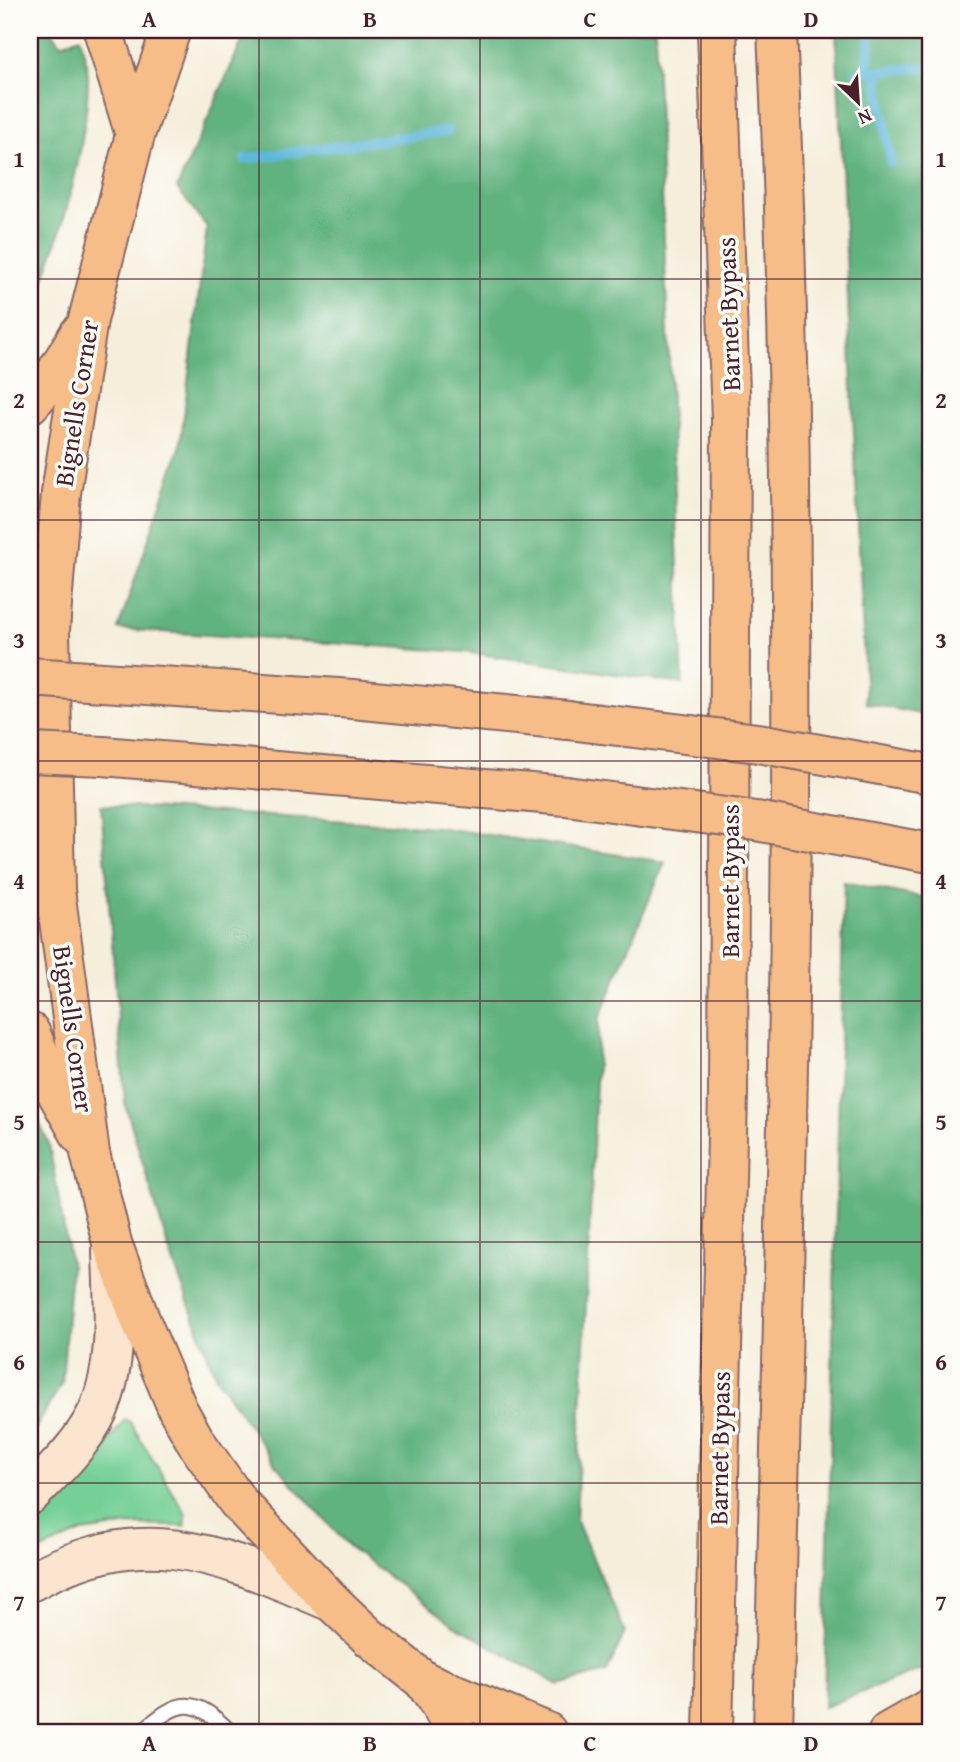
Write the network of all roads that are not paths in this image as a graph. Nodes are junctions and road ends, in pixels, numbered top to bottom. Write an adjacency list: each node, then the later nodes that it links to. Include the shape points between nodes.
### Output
1 (103, 30): 5 (main road)
2 (172, 30): 5 (main road, Bignells Corner)
3 (717, 30): 23 (main road, Barnet Bypass, via 731,434 728,1094)
4 (777, 30): 24 (main road, via 790,446 788,1065)
5 (135, 135): 6 (main road, Bignells Corner)
6 (88, 320): 7 (main road, via 52,379); 13 (main road, Bignells Corner, via 61,493 50,669 55,890)
7 (30, 404)
8 (30, 677): 10 (main road, bridge, via 353,699 568,720 758,743)
9 (30, 753): 11 (main road, bridge, via 103,755 566,796 756,821)
10 (930, 774)
11 (930, 853)
12 (30, 1032): 13 (main road)
13 (90, 1153): 14 (main road, Bignells Corner)
14 (112, 1244): 15 (street, Bignells Corner, via 114,1346 98,1411 69,1453); 17 (main road, Bignells Corner, via 178,1410 197,1442 239,1502)
15 (30, 1494)
16 (30, 1582): 17 (street, Bignells Corner, via 102,1551 176,1547 238,1562)
17 (332, 1602): 18 (main road, Bignells Corner)
18 (424, 1681): 21 (main road); 22 (main road, Bignells Corner)
19 (142, 1732): 20 (lane, via 164,1712 186,1705 207,1709)
20 (230, 1732)
21 (457, 1732)
22 (547, 1732)
23 (713, 1732)
24 (773, 1732)

